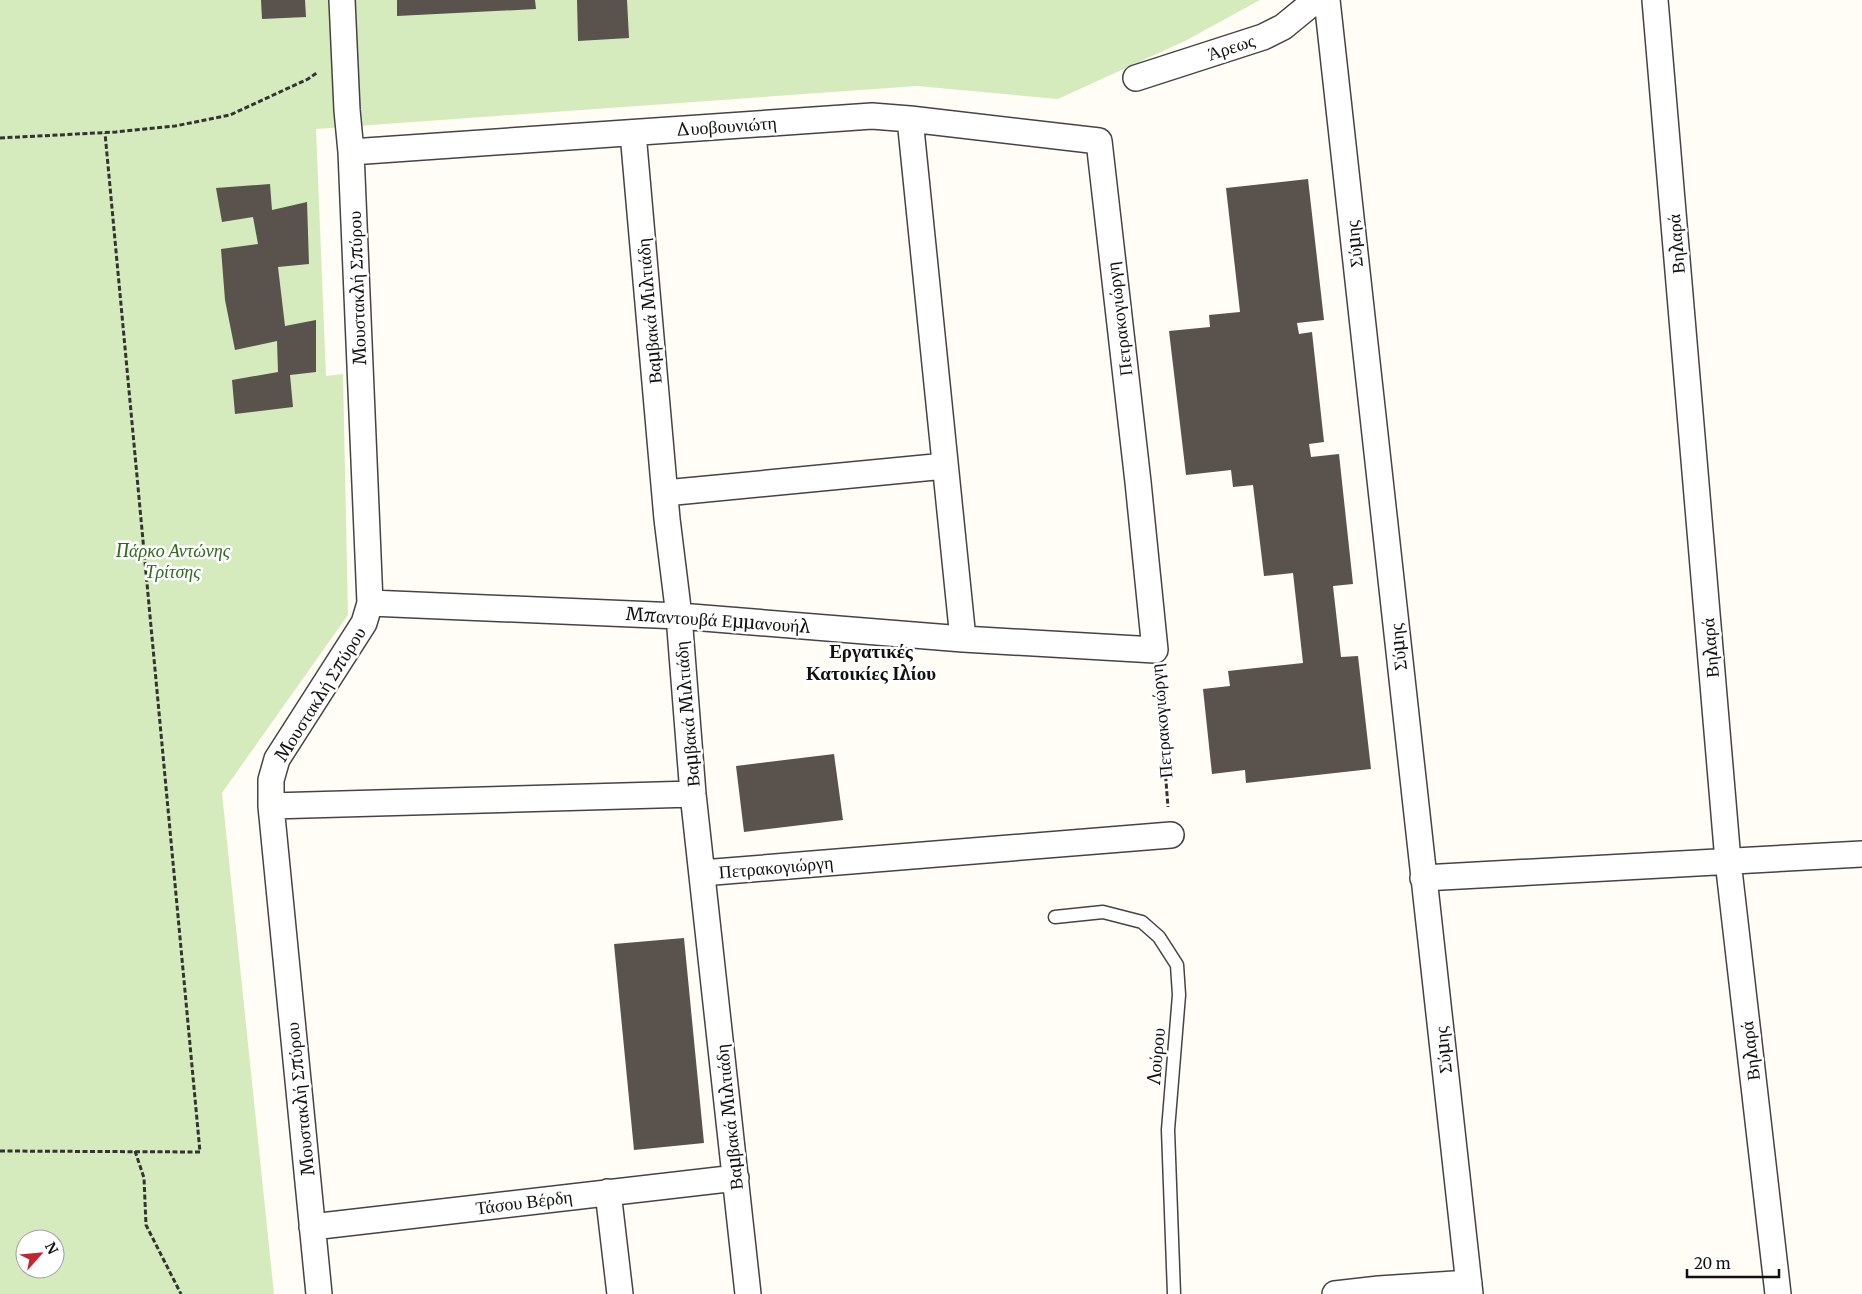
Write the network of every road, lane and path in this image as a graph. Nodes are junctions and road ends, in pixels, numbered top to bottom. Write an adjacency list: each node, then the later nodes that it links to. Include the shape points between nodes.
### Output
1 (342, 0): 5 (street, Μουστακλή Σπύρου)
2 (1316, 0): 6 (street, Άρεως, via 1283,27 1263,37)
3 (1327, 0): 25 (street, Σύμης)
4 (1655, 0): 23 (street, Βηλαρά)
5 (344, 52): 8 (path, via 308,79 230,115 175,126); 12 (street, Μουστακλή Σπύρου)
6 (1136, 78)
7 (910, 119): 9 (street, Δυοβουνιώτη, via 872,116); 11 (street, Δυοβουνιώτη); 13 (street)
8 (104, 133): 10 (path); 28 (path, via 200,1152)
9 (633, 133): 12 (street, Δυοβουνιώτη); 14 (street, Βαμβακά Μιλτιάδη)
10 (0, 138)
11 (1099, 141): 18 (street, Πετρακογιώργη)
12 (352, 152): 15 (street, Μουστακλή Σπύρου)
13 (945, 466): 14 (street); 17 (street)
14 (664, 493): 16 (street, Βαμβακά Μιλτιάδη)
15 (370, 603): 16 (street, Μπαντουβά Εμμανουήλ); 20 (street, Μουστακλή Σπύρου, via 364,623 277,759 271,780)
16 (679, 616): 17 (street, Μπαντουβά Εμμανουήλ); 19 (street, Βαμβακά Μιλτιάδη)
17 (963, 638): 18 (street, Μπαντουβά Εμμανουήλ)
18 (1155, 650): 21 (path, Πετρακογιώργη)
19 (693, 794): 20 (street); 24 (street, Βαμβακά Μιλτιάδη)
20 (271, 806): 31 (street, Μουστακλή Σπύρου)
21 (1171, 835): 24 (street, Πετρακογιώργη)
22 (1862, 854): 23 (street)
23 (1728, 861): 25 (street); 39 (street, Βηλαρά)
24 (702, 873): 29 (street, Βαμβακά Μιλτιάδη)
25 (1423, 878): 32 (street, Σύμης)
26 (1055, 917): 37 (lane, Λούρου, via 1103,912 1142,922 1159,936 1177,965 1179,995 1168,1130)
27 (0, 1151): 28 (path)
28 (135, 1151): 33 (path, via 144,1178 146,1225)
29 (736, 1178): 30 (street, Τάσου Βέρδη); 36 (street, Βαμβακά Μιλτιάδη)
30 (608, 1192): 31 (street, Τάσου Βέρδη); 35 (street)
31 (312, 1227): 34 (street, Μουστακλή Σπύρου)
32 (1469, 1288): 38 (street, via 1379,1289)
33 (182, 1294)
34 (319, 1294)
35 (620, 1294)
36 (748, 1294)
37 (1174, 1294)
38 (1334, 1294)
39 (1778, 1294)

